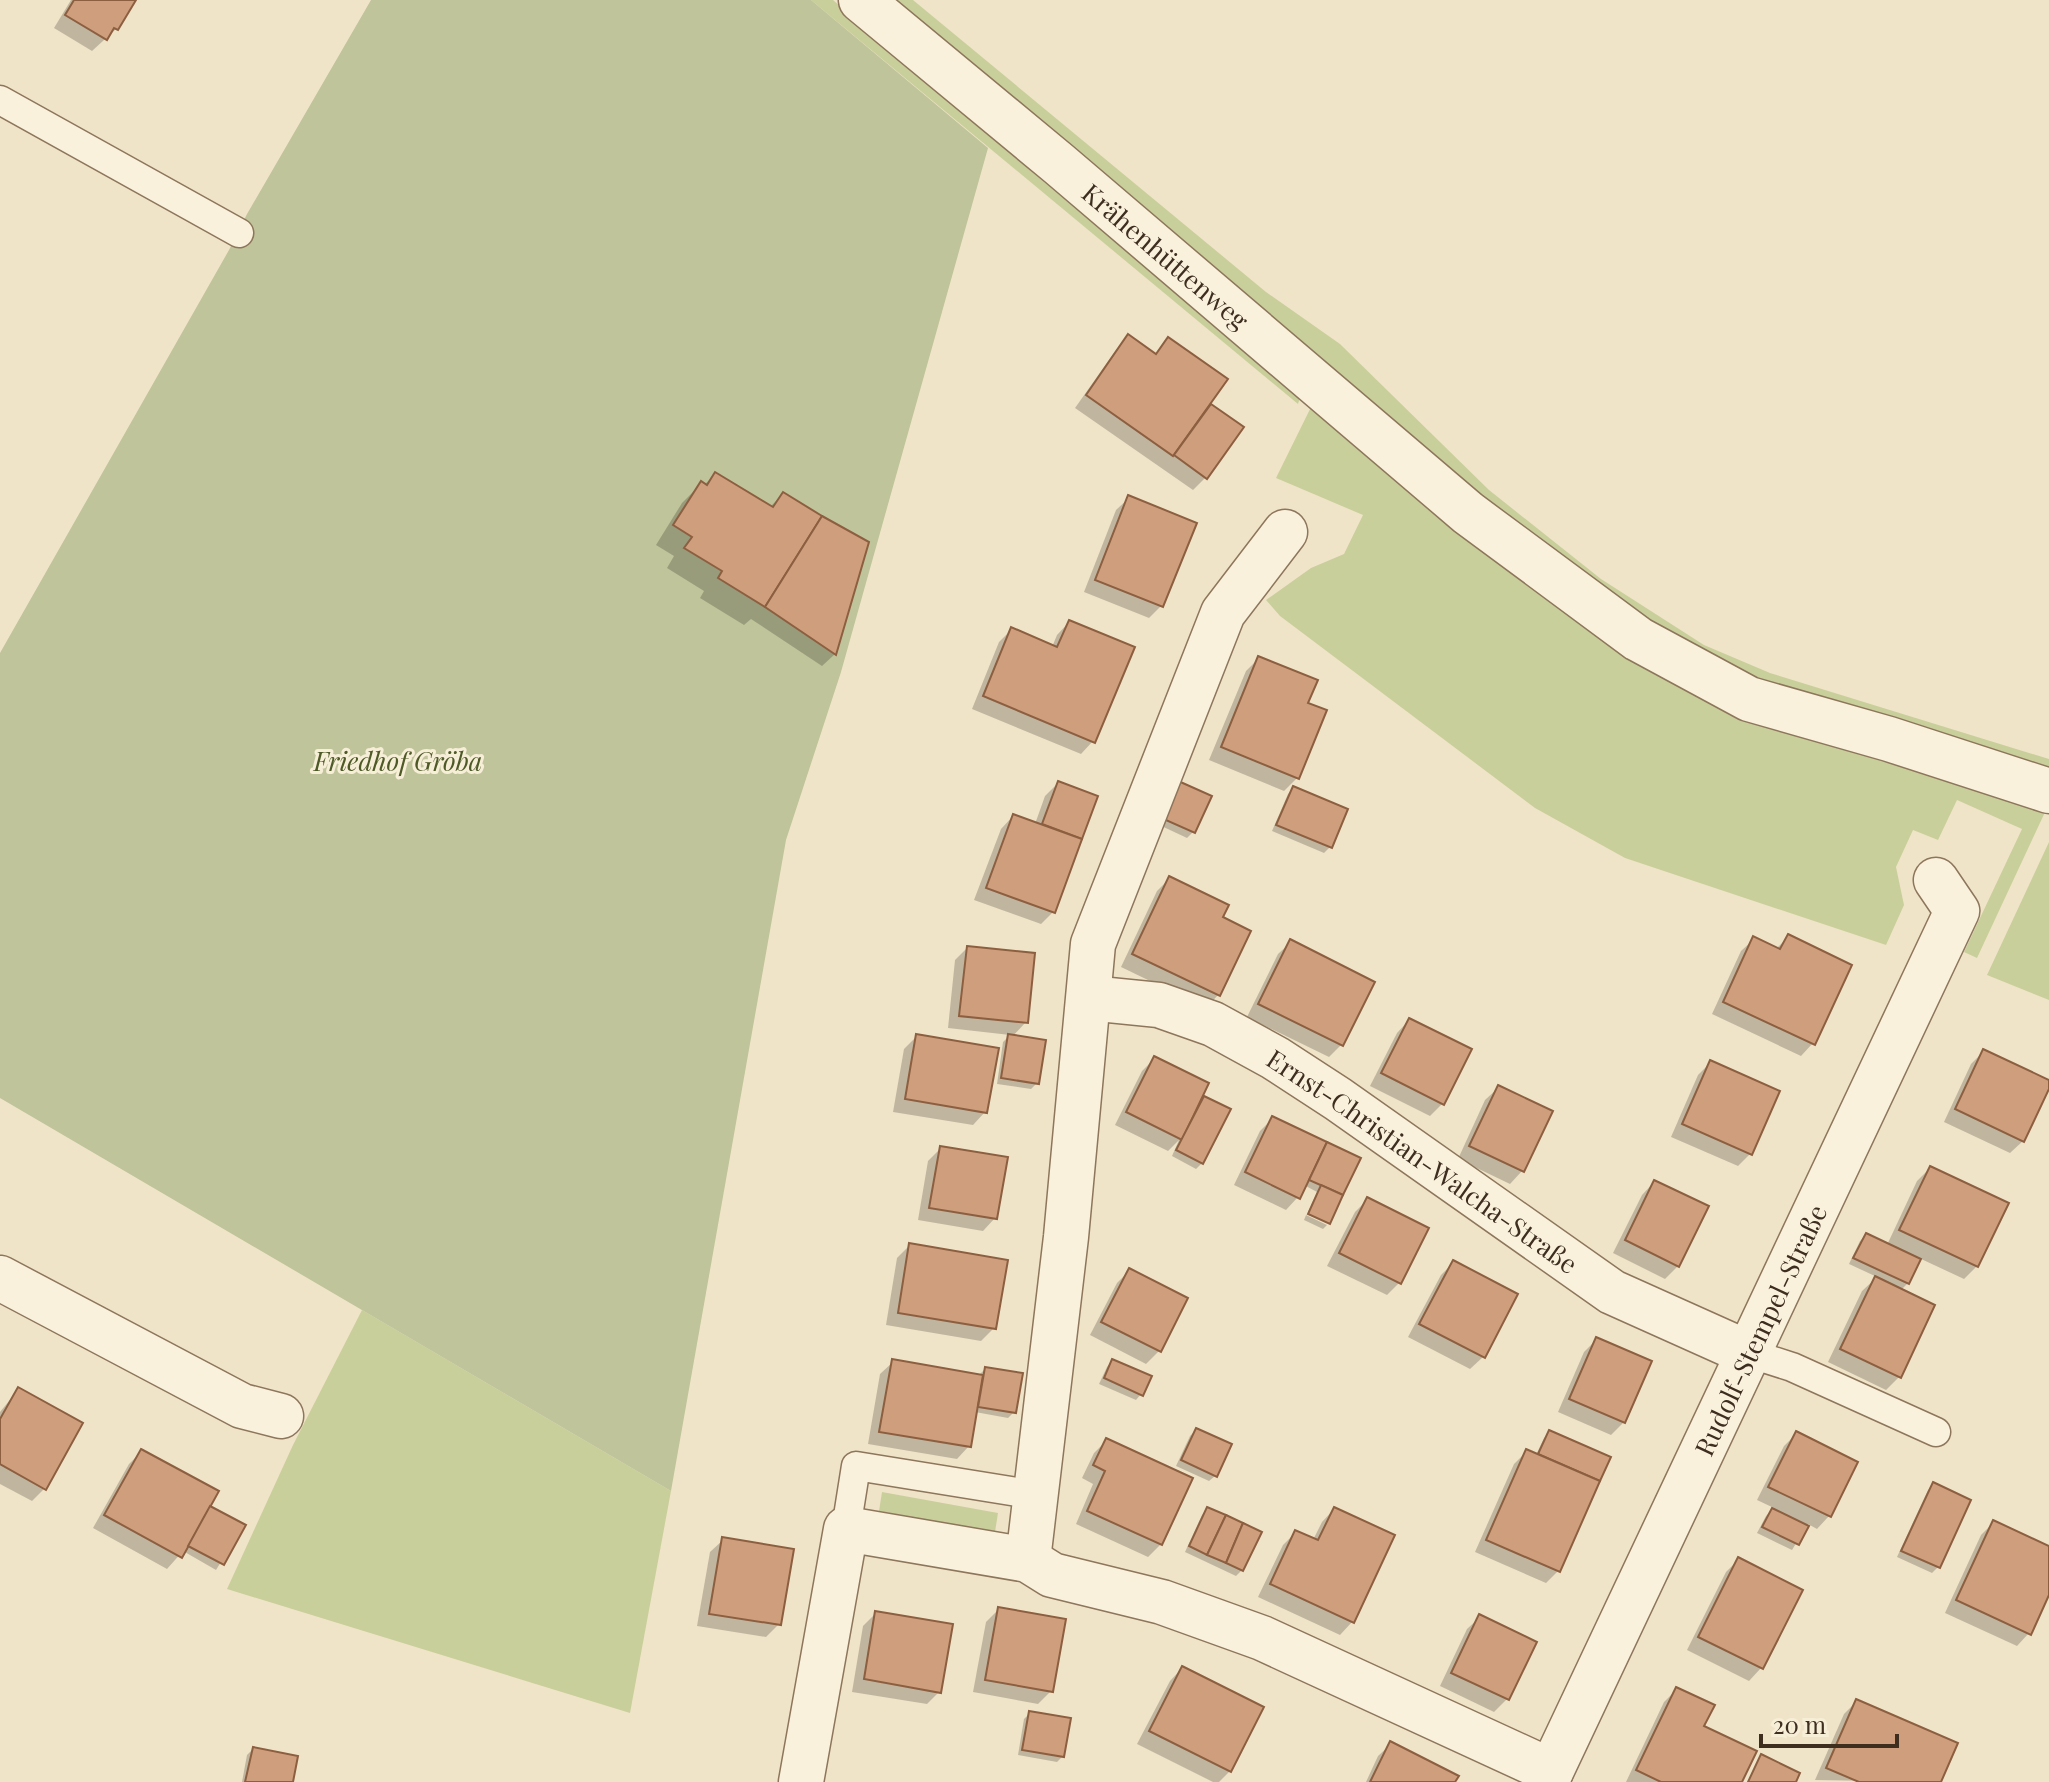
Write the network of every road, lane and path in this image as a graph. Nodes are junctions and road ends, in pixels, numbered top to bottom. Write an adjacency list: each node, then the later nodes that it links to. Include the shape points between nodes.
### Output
1 (861, 0): 5 (street, Krähenhüttenweg, via 1468,513 1638,639 1749,699)
2 (0, 100): 3 (lane)
3 (239, 233)
4 (1285, 532): 7 (street, via 1223,613 1093,944)
5 (2049, 791)
6 (1936, 880): 9 (street, Rudolf-Stempel-Straße, via 1957,911)
7 (1089, 998): 9 (street, Ernst-Christian-Walcha-Straße, via 1159,1005 1213,1024 1338,1099 1612,1292); 12 (street)
8 (0, 1278): 10 (street, via 242,1406)
9 (1748, 1353): 11 (lane, via 1792,1367); 15 (street, Rudolf-Stempel-Straße)
10 (281, 1416)
11 (1936, 1432)
12 (1036, 1495): 13 (lane, via 856,1466); 14 (street)
13 (846, 1529): 14 (street); 16 (street)
14 (1028, 1560): 15 (street, via 1052,1575 1162,1602 1262,1638)
15 (1557, 1778)
16 (801, 1782)

